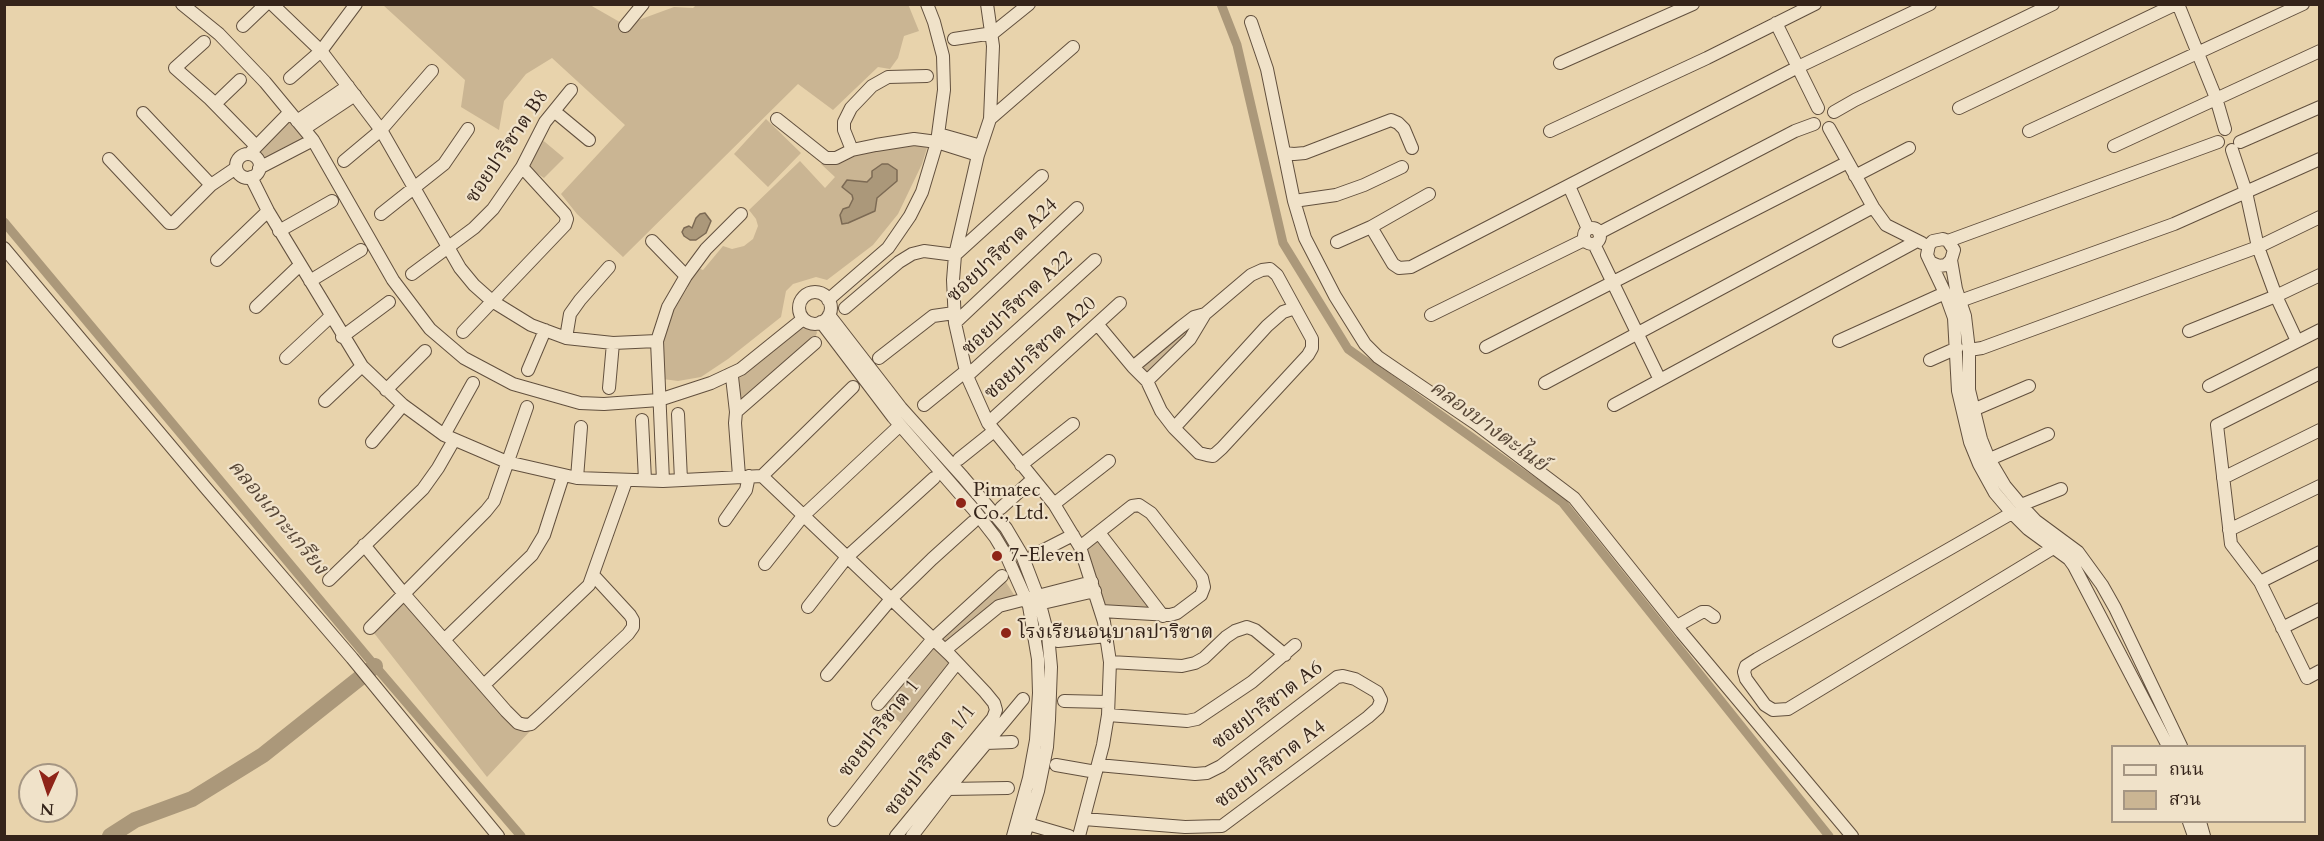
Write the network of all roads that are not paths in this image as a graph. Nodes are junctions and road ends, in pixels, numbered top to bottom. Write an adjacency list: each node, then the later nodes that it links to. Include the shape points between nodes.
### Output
1 (182, 4): 44 (street, via 219,34)
2 (266, 4): 17 (street)
3 (272, 4): 23 (street)
4 (356, 4): 23 (street)
5 (643, 4): 18 (street)
6 (927, 4): 52 (street, via 943,56 944,90)
7 (987, 4): 19 (street)
8 (1029, 4): 19 (street)
9 (1693, 4): 26 (street)
10 (1815, 4): 16 (street)
11 (1930, 4): 27 (street)
12 (2053, 4): 40 (street)
13 (2177, 4): 25 (street); 38 (street)
14 (2302, 4): 25 (street)
15 (1251, 22): 63 (street, via 1267,69)
16 (1776, 23): 27 (street); 50 (street)
17 (243, 26)
18 (625, 26)
19 (993, 33): 20 (street); 43 (street)
20 (954, 39)
21 (204, 42): 35 (street, via 175,68)
22 (1073, 47): 43 (street)
23 (321, 51): 30 (street); 32 (street)
24 (2319, 51): 34 (street)
25 (2197, 52): 34 (street); 51 (street)
26 (1560, 63)
27 (1798, 67): 37 (street); 75 (street)
28 (432, 71): 49 (street)
29 (927, 76): 61 (street, via 888,76 872,86 843,122)
30 (290, 78)
31 (240, 80): 35 (street)
32 (351, 90): 44 (street); 49 (street)
33 (571, 90): 39 (street, ซอยปาริชาต B8)
34 (2216, 98): 48 (street); 56 (street)
35 (214, 104): 60 (street)
36 (2319, 107): 57 (street)
37 (1818, 108): 40 (street, via 1827,107); 45 (street, via 1813,115)
38 (1959, 108)
39 (554, 111): 54 (street); 68 (street, ซอยปาริชาต B8)
40 (1834, 112): 46 (street)
41 (143, 113): 74 (street)
42 (777, 119): 61 (street, via 826,158)
43 (990, 119): 62 (street)
44 (297, 121): 53 (street); 60 (street)
45 (1814, 124): 46 (street); 89 (street)
46 (1829, 128): 67 (street)
47 (468, 129): 76 (street, via 444,164)
48 (2225, 129): 55 (street); 57 (street, via 2238,133)
49 (381, 130): 66 (street); 76 (street)
50 (1550, 131)
51 (2030, 131)
52 (938, 138): 61 (street, via 900,140); 62 (street); 112 (street, via 922,192 910,216 888,248)
53 (313, 140): 71 (street); 160 (street, via 393,280 430,329 464,358 513,384 580,403)
54 (589, 140)
55 (2218, 142): 57 (street, via 2223,149); 92 (street)
56 (2114, 146)
57 (2236, 146): 77 (street)
58 (1412, 148): 63 (street, via 1404,129 1391,120 1305,153)
59 (1909, 148): 73 (street)
60 (253, 150): 70 (street, via 240,157); 71 (street)
61 (852, 150)
62 (979, 151): 98 (street)
63 (1284, 153): 80 (street)
64 (109, 159): 74 (street, via 165,220 173,223)
65 (2319, 159): 77 (street)
66 (344, 161)
67 (1848, 162): 73 (street); 109 (street)
68 (522, 167): 94 (street, ซอยปาริชาต B8, via 493,209); 113 (street, via 566,214 565,225)
69 (1402, 167): 80 (street, via 1336,195)
70 (236, 168): 71 (street, via 243,176); 74 (street)
71 (255, 172): 83 (street)
72 (1042, 176): 98 (street)
73 (1855, 176): 81 (street)
74 (211, 185)
75 (1569, 186): 87 (street, via 1405,269 1389,259); 89 (street)
76 (415, 188): 84 (street); 94 (street)
77 (2246, 192): 95 (street); 114 (street, via 2174,224)
78 (1430, 194): 87 (street)
79 (332, 201): 88 (street)
80 (1294, 201): 226 (street, via 1305,238 1351,326 1365,344 1377,357 1475,423 1574,498)
81 (1873, 207): 93 (street, via 1886,225); 131 (street)
82 (1077, 208): 123 (street, ซอยปาริชาต A24)
83 (267, 211): 88 (street); 99 (street)
84 (381, 214)
85 (741, 214): 107 (street)
86 (2319, 217): 95 (street)
87 (1371, 227): 91 (street)
88 (279, 231): 103 (street)
89 (1591, 236): 109 (street); 121 (street)
90 (652, 241): 107 (street)
91 (1337, 242)
92 (1948, 242): 93 (street, via 1938,239); 101 (street, via 1954,250)
93 (1923, 243): 102 (street); 151 (street)
94 (448, 247): 105 (street, ซอยปาริชาต B8); 113 (street, via 474,285)
95 (2258, 247): 111 (street); 140 (street, via 1983,348)
96 (4, 248): 259 (street)
97 (361, 250): 108 (street)
98 (955, 255): 118 (street, via 924,251 912,254); 123 (street)
99 (217, 260)
100 (1095, 260): 148 (street, ซอยปาริชาต A22)
101 (1951, 260): 102 (street, via 1946,265); 114 (street)
102 (1932, 264): 110 (street)
103 (300, 265): 108 (street); 117 (street)
104 (609, 267): 133 (street, via 570,314)
105 (411, 274)
106 (2319, 275): 111 (street)
107 (686, 276): 134 (street, via 668,307)
108 (310, 281): 122 (street)
109 (1612, 282): 131 (street); 139 (street)
110 (1945, 293): 135 (street); 140 (street)
111 (2276, 296): 129 (street); 136 (street)
112 (828, 300): 124 (street, via 819,293 807,294 800,302); 125 (street, via 830,310)
113 (492, 301): 127 (street); 130 (street)
114 (1960, 301): 140 (street, via 1965,316)
115 (389, 302): 132 (street)
116 (1120, 303): 126 (street, ซอยปาริชาต A20)
117 (256, 307)
118 (845, 308)
119 (1295, 308): 120 (street, via 1270,269 1251,276); 173 (street, via 1283,312 1267,326); 173 (street, via 1312,339 1312,348 1222,448 1213,456 1199,453)
120 (1205, 314): 146 (street, via 1194,317); 152 (street, via 1190,339)
121 (1431, 315)
122 (330, 316): 132 (street); 142 (street)
123 (954, 318): 143 (street, via 933,316); 148 (street)
124 (803, 319): 125 (street, via 812,324); 160 (street, via 741,369)
125 (825, 319): 220 (street, via 1006,528 1022,555)
126 (1098, 325): 146 (street); 172 (street, ซอยปาริชาต A20)
127 (545, 330): 133 (street); 147 (street)
128 (2319, 330): 136 (street)
129 (2189, 331)
130 (463, 332)
131 (1637, 333): 151 (street); 154 (street)
132 (342, 337): 145 (street)
133 (566, 338): 137 (street)
134 (657, 340): 137 (street); 160 (street)
135 (1839, 341)
136 (2297, 341): 156 (street)
137 (613, 343): 158 (street)
138 (815, 343): 167 (street)
139 (1486, 347)
140 (1963, 349): 144 (street); 166 (street); 181 (street, via 1958,391 1970,442)
141 (425, 351): 159 (street)
142 (286, 358)
143 (879, 358)
144 (1930, 360)
145 (362, 366): 159 (street); 161 (street)
146 (1133, 367): 152 (street)
147 (528, 370)
148 (966, 373): 163 (street, ซอยปาริชาต A22); 172 (street)
149 (2319, 373): 188 (street, via 2217,425)
150 (732, 377): 167 (street)
151 (1660, 380): 164 (street)
152 (1147, 381): 173 (street)
153 (473, 383): 177 (street)
154 (1545, 384)
155 (2029, 386): 166 (street)
156 (2209, 386)
157 (853, 387): 185 (street)
158 (609, 388)
159 (386, 390): 162 (street)
160 (659, 400): 193 (street)
161 (325, 401)
162 (403, 405): 177 (street); 178 (street)
163 (924, 405)
164 (1614, 405)
165 (526, 407): 182 (street)
166 (1973, 410): 181 (street)
167 (736, 412): 185 (street, via 735,423)
168 (678, 414): 190 (street)
169 (642, 420): 189 (street)
170 (1073, 424): 183 (street)
171 (581, 427): 186 (street)
172 (991, 427): 179 (street, ซอยปาริชาต A20); 183 (street)
173 (1174, 428)
174 (896, 429): 199 (street)
175 (2319, 430): 188 (street)
176 (2048, 434): 181 (street)
177 (449, 437): 182 (street); 206 (street, via 438,468 423,489)
178 (372, 442)
179 (959, 459)
180 (1109, 461): 196 (street)
181 (1984, 461): 198 (street, via 1995,493)
182 (507, 462): 184 (street); 218 (street, via 494,501 486,512)
183 (1021, 465): 191 (street)
184 (563, 476): 186 (street); 231 (street, via 544,535 532,555)
185 (750, 476): 190 (street); 199 (street); 200 (street, via 746,490)
186 (577, 478): 192 (street)
187 (934, 478): 211 (street)
188 (2223, 478): 202 (street)
189 (645, 480): 192 (street); 193 (street)
190 (681, 480): 193 (street)
191 (1033, 480): 196 (street); 197 (street)
192 (626, 481): 213 (street)
193 (663, 481)
194 (2319, 486): 202 (street)
195 (2061, 489): 198 (street)
196 (1054, 504): 204 (street)
197 (1001, 508)
198 (2017, 509): 205 (street); 208 (street); 208 (street, via 1757,659 1746,666 1746,679 1765,705 1773,710 1788,709)
199 (803, 516): 211 (street); 212 (street)
200 (725, 520)
201 (973, 522): 219 (street)
202 (2229, 530): 216 (street, via 2231,544)
203 (1100, 534): 207 (street); 224 (street); 224 (street, via 1132,506 1145,507 1202,578 1201,595 1177,613)
204 (1073, 535): 207 (street); 210 (street)
205 (2063, 542): 208 (street); 233 (street, via 2083,558 2102,585 2115,608)
206 (364, 544): 215 (street); 218 (street)
207 (1080, 547): 217 (street)
208 (2051, 548): 233 (street, via 2069,559)
209 (2319, 552): 216 (street)
210 (1034, 555)
211 (847, 557): 219 (street); 221 (street)
212 (765, 564)
213 (594, 576): 240 (street, via 581,594); 240 (street, via 633,620 628,634 531,724 518,723)
214 (1002, 576): 230 (street)
215 (329, 580)
216 (2260, 582): 228 (street)
217 (1093, 587): 220 (street, ซอยปาริชาต 1); 223 (street)
218 (404, 594): 227 (street); 231 (street)
219 (891, 599): 230 (street); 239 (street)
220 (1033, 601): 236 (street, ซอยปาริชาต 1, via 996,616); 258 (street, via 1048,635 1051,667 1047,747); 262 (street, via 1038,659 1037,728 1029,778)
221 (808, 607)
222 (2319, 609): 228 (street)
223 (1101, 611): 224 (street); 229 (street)
224 (1162, 616)
225 (1714, 616): 226 (street, via 1702,612)
226 (1677, 626): 266 (street)
227 (370, 628)
228 (2282, 628): 238 (street, via 2307,678)
229 (1107, 636): 232 (street); 237 (street)
230 (933, 639): 236 (street); 244 (street)
231 (444, 640): 240 (street)
232 (1058, 640)
233 (2122, 640): 249 (street); 250 (street)
234 (1295, 645): 235 (street)
235 (1285, 655): 237 (street, via 1247,627 1235,631 1204,658 1182,666); 245 (street, via 1197,719)
236 (951, 656): 256 (street, ซอยปาริชาต 1); 260 (street, ซอยปาริชาต 1/1, via 996,710)
237 (1110, 662): 243 (street)
238 (2319, 671)
239 (827, 675)
240 (485, 684)
241 (1023, 699): 248 (street)
242 (1064, 701): 243 (street)
243 (1107, 702): 245 (street)
244 (878, 704)
245 (1108, 715): 252 (street)
246 (1368, 717): 252 (street, ซอยปาริชาต A6, via 1381,700 1377,692 1355,679 1337,677 1207,773); 257 (street, ซอยปาริชาต A4, via 1222,826)
247 (1011, 742): 248 (street)
248 (986, 743): 254 (street)
249 (2167, 745)
250 (2180, 745)
251 (1056, 765): 252 (street, ซอยปาริชาต A6)
252 (1097, 769): 255 (street)
253 (1008, 788): 254 (street)
254 (948, 789): 261 (street)
255 (1084, 819): 257 (street, ซอยปาริชาต A4); 264 (street)
256 (834, 820)
257 (1167, 825): 265 (street)
258 (1026, 830): 263 (street)
259 (498, 837)
260 (897, 837)
261 (912, 837)
262 (1012, 837)
263 (1069, 837)
264 (1079, 837)
265 (1177, 837)
266 (1852, 837)

